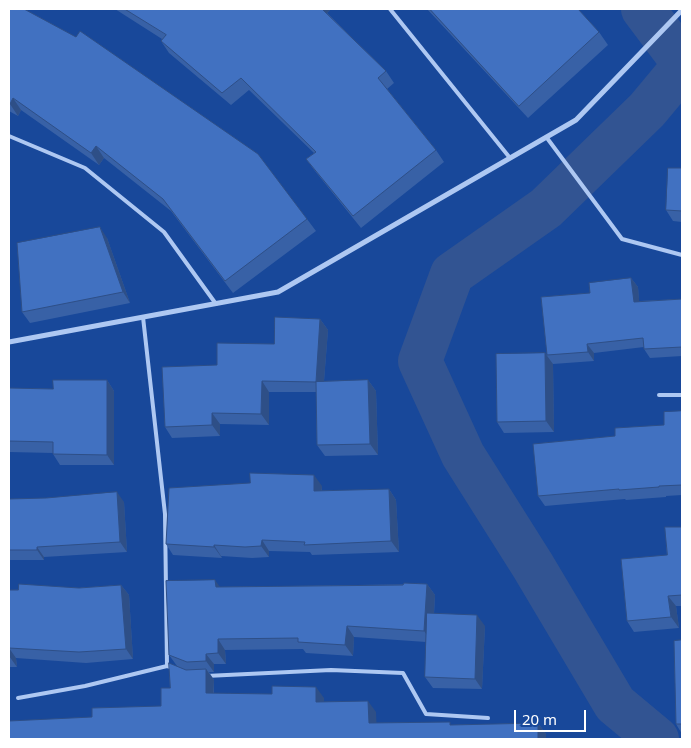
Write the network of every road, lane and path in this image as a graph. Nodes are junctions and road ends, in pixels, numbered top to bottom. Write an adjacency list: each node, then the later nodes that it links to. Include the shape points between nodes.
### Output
1 (390, 9): 5 (lane)
2 (682, 10): 4 (street, via 576,120)
3 (9, 136): 7 (lane, via 84,168 164,232)
4 (547, 138): 5 (street); 6 (lane, via 622,239)
5 (510, 158): 7 (street, via 278,292)
6 (682, 255)
7 (216, 304): 8 (street)
8 (143, 317): 9 (street); 12 (lane, via 164,514)
9 (9, 342)
10 (659, 395): 11 (lane)
11 (682, 395)
12 (167, 666): 13 (lane); 15 (lane)
13 (176, 669)
14 (203, 676): 16 (lane, via 331,670 403,673 426,714)
15 (18, 698)
16 (488, 718)

